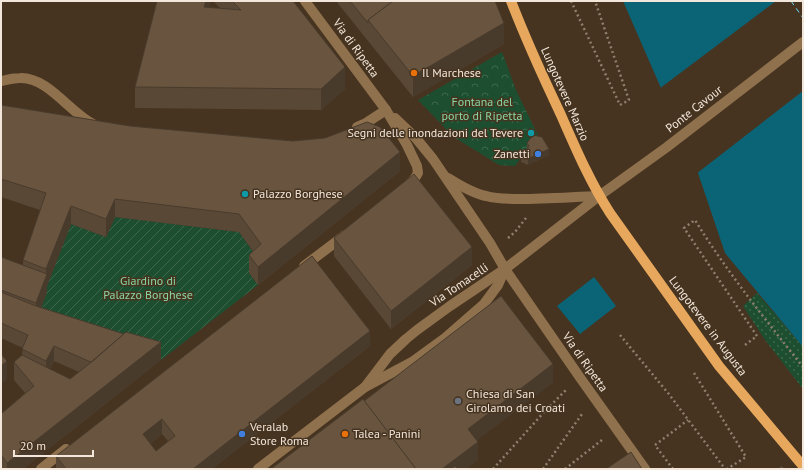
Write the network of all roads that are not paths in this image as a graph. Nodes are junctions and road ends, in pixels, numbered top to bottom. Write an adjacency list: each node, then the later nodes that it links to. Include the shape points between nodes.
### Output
1 (306, 1): 5 (street, Via di Ripetta)
2 (511, 1): 10 (main road, Lungotevere Marzio, via 530,49)
3 (803, 42): 10 (street, Ponte Cavour)
4 (1, 81): 6 (street, via 20,78 35,81 46,87 85,120)
5 (386, 110): 7 (street); 8 (street, Via di Ripetta, via 415,136); 9 (street, via 417,166 418,173 415,178)
6 (104, 128)
7 (345, 132)
8 (443, 175): 10 (street, via 477,194 486,196 531,199); 12 (street, Via di Ripetta)
9 (398, 194)
10 (599, 196): 12 (street, Ponte Cavour); 16 (main road, Lungotevere in Augusta, via 720,366)
11 (354, 228): 13 (street)
12 (505, 269): 14 (street, Via Tomacelli, via 406,339 390,354); 14 (street, Via Tomacelli, via 492,294 473,315 412,362); 19 (street, Via di Ripetta)
13 (297, 271)
14 (366, 387): 18 (street, Via Tomacelli)
15 (72, 445): 17 (street)
16 (803, 466)
17 (41, 469)
18 (258, 469)
19 (645, 469)

